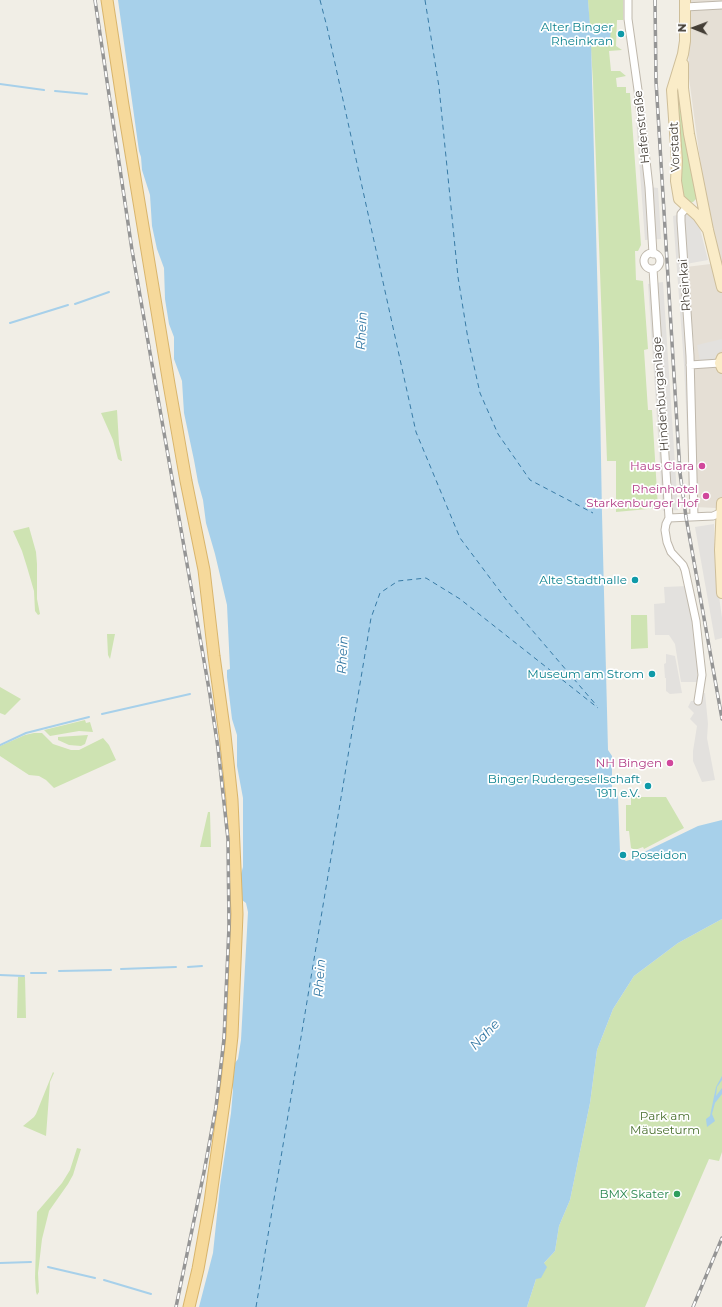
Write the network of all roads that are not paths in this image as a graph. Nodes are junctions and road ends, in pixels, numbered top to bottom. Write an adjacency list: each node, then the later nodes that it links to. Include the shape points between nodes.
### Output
1 (107, 0): 22 (main road, via 169,384 204,570 232,800 238,914 232,1036 210,1202)
2 (628, 0): 11 (street, Hafenstraße)
3 (685, 4): 4 (street); 5 (main road, Vorstadt, via 685,41)
4 (722, 5)
5 (682, 54): 6 (main road, Vorstadt); 7 (main road, Vorstadt)
6 (683, 88): 7 (main road, via 679,85); 8 (main road, Vorstadt)
7 (672, 90): 9 (main road, Vorstadt, via 677,191 679,199)
8 (701, 195): 9 (main road, via 700,203); 10 (main road, Vorstadt)
9 (687, 207): 10 (main road, Vorstadt, via 698,216); 15 (street, Rheinkai, via 681,214 681,221)
10 (708, 230): 13 (main road, Vorstadt)
11 (653, 254): 12 (street, Hafenstraße, via 660,260); 12 (street, Hafenstraße, via 646,256 645,261 647,267)
12 (654, 269): 19 (street, Hindenburganlage)
13 (722, 287)
14 (721, 363): 15 (street)
15 (690, 365): 18 (street, Rheinkai)
16 (722, 503): 17 (main road)
17 (722, 512): 18 (street, via 713,516); 20 (main road)
18 (694, 516): 19 (street)
19 (669, 518): 21 (street, Hindenburganlage, via 665,530 667,542 671,552 685,570 696,621 702,675)
20 (722, 593)
21 (698, 702)
22 (189, 1307)

